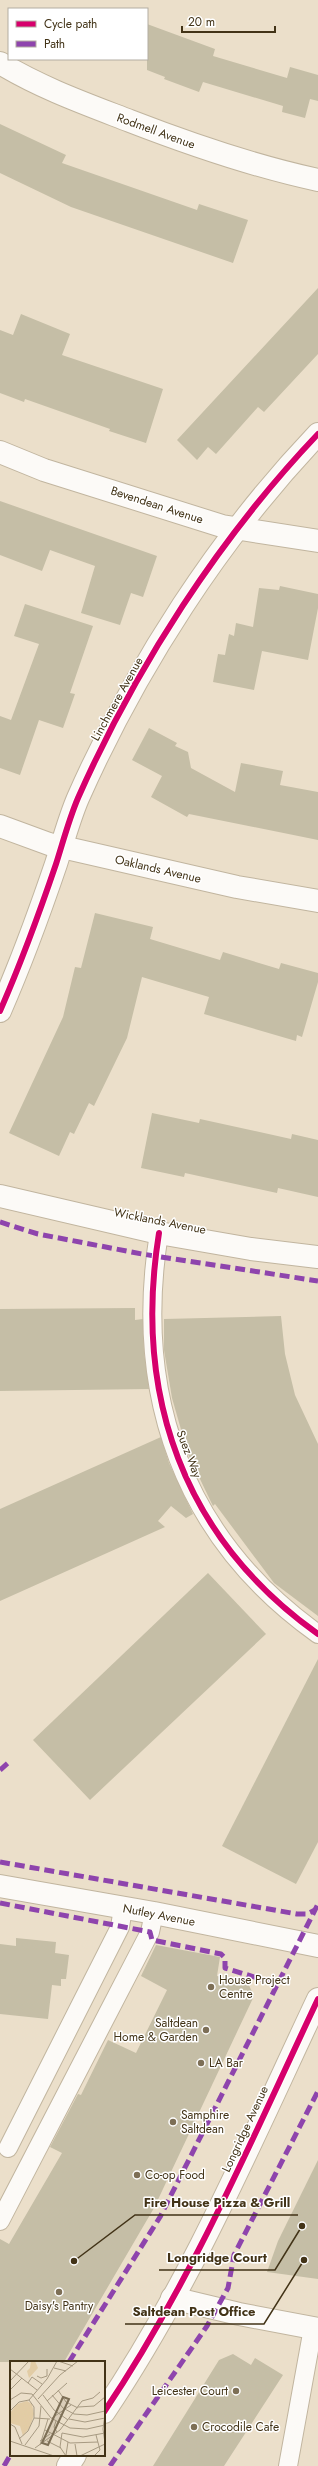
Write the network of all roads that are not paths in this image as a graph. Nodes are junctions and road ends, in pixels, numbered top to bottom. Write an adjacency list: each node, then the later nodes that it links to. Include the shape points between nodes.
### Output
1 (0, 63): 2 (street, Rodmell Avenue, via 67,98 182,141 263,168)
2 (318, 180)
3 (318, 434): 5 (street, Linchmere Avenue, via 289,464)
4 (0, 452): 5 (street, Bevendean Avenue, via 44,470 222,526)
5 (237, 528): 6 (street, Bevendean Avenue); 8 (street, Linchmere Avenue, via 193,592 126,702 78,799)
6 (318, 541)
7 (0, 826): 8 (street, Oaklands Avenue, via 49,844)
8 (62, 846): 9 (street, Oaklands Avenue, via 237,887); 10 (street, Linchmere Avenue, via 36,922)
9 (318, 901)
10 (0, 1011)
11 (0, 1196): 12 (street, Wicklands Avenue)
12 (159, 1233): 13 (street, Wicklands Avenue, via 251,1249); 14 (lane, Suez Way, via 152,1293 153,1349 162,1408 177,1457 199,1505 219,1538 274,1598)
13 (318, 1257)
14 (318, 1634)
15 (0, 1886): 16 (street, Nutley Avenue)
16 (123, 1908): 17 (street, Nutley Avenue); 20 (lane, via 120,1927)
17 (154, 1913): 18 (street, Nutley Avenue); 21 (lane, via 150,1932)
18 (318, 1946)
19 (318, 1999): 22 (street, Longridge Avenue, via 207,2236)
20 (8, 2148)
21 (0, 2221)
22 (172, 2298): 23 (street); 24 (street, Longridge Avenue)
23 (315, 2329): 27 (lane)
24 (105, 2410)
25 (74, 2456): 26 (street)
26 (68, 2466)
27 (288, 2466)

